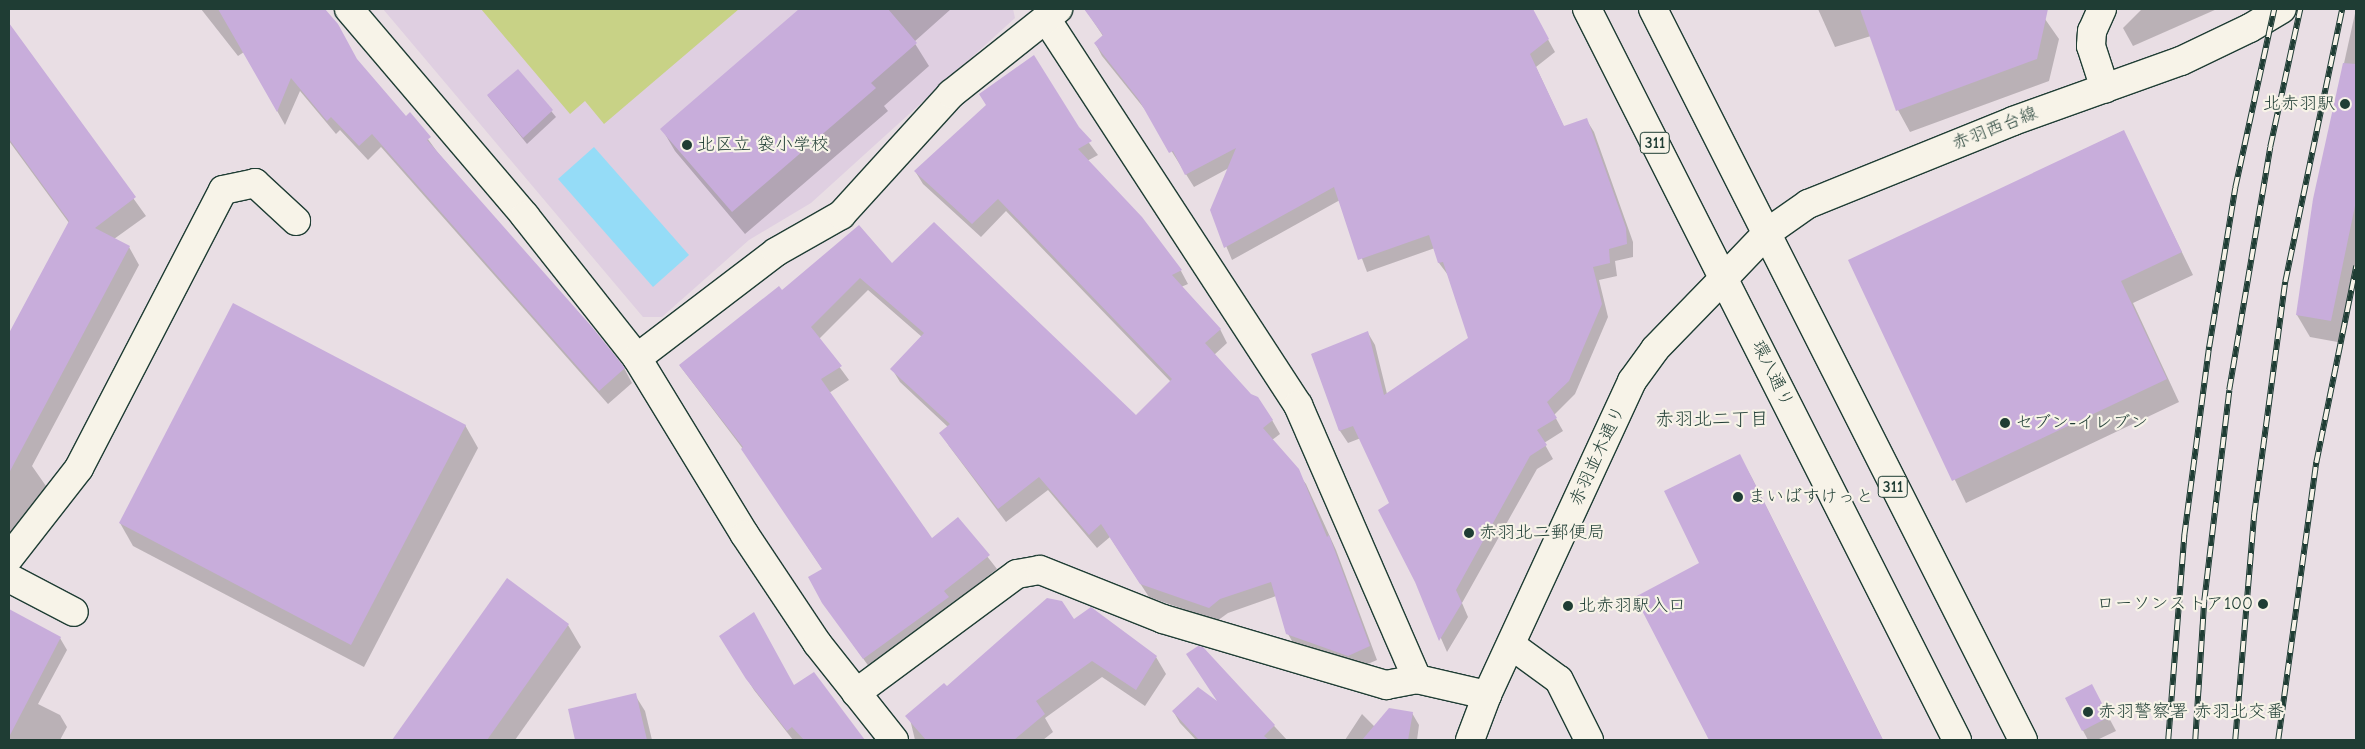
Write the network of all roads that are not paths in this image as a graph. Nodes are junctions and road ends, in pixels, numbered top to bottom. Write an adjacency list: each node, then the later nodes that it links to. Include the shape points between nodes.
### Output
1 (349, 9): 11 (street, via 525,216)
2 (1587, 9): 10 (street, 環八通り / 311)
3 (1653, 9): 9 (street, 311)
4 (2102, 9): 7 (street, via 2092,31 2091,46)
5 (2282, 9): 7 (street, 赤羽西台線, via 2250,28 2181,60)
6 (1053, 14): 11 (street, via 951,94 841,215 776,252); 16 (street, via 1298,405)
7 (2105, 89): 9 (street, 赤羽西台線, via 2013,121 1808,204)
8 (296, 221): 12 (street, via 256,183 223,190 79,468)
9 (1768, 232): 10 (street, 赤羽西台線); 23 (street, 311)
10 (1725, 277): 15 (street, 赤羽並木通り, via 1655,349 1632,381); 22 (street, 環八通り / 311)
11 (637, 358): 17 (street, via 745,535 817,643)
12 (9, 558)
13 (9, 578): 14 (street)
14 (74, 612)
15 (1511, 645): 18 (street, 赤羽並木通り); 21 (street, via 1560,680)
16 (1416, 679): 17 (street, via 1386,685 1163,619 1040,570 1017,574); 18 (street)
17 (856, 693): 19 (street)
18 (1486, 695): 20 (street, 赤羽並木通り)
19 (894, 740)
20 (1470, 740)
21 (1589, 740)
22 (1957, 740)
23 (2023, 740)

